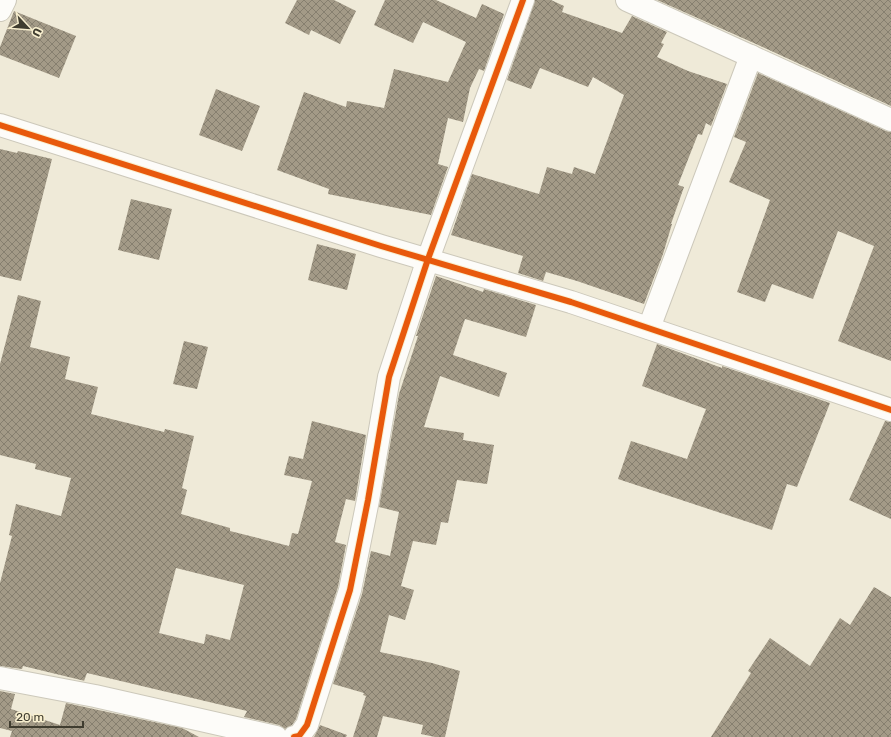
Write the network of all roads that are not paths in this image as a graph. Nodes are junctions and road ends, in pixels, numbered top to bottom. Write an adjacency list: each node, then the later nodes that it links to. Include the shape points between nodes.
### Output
1 (5, 0): 4 (street)
2 (523, 0): 8 (street)
3 (627, 0): 5 (street)
4 (0, 10)
5 (750, 56): 6 (street); 9 (street)
6 (891, 120)
7 (0, 125): 8 (street)
8 (428, 259): 9 (street); 13 (street, via 389,377 350,590 307,725 299,736)
9 (649, 328): 10 (street)
10 (891, 410)
11 (0, 678): 12 (street, via 95,696)
12 (276, 737)
13 (294, 737)

